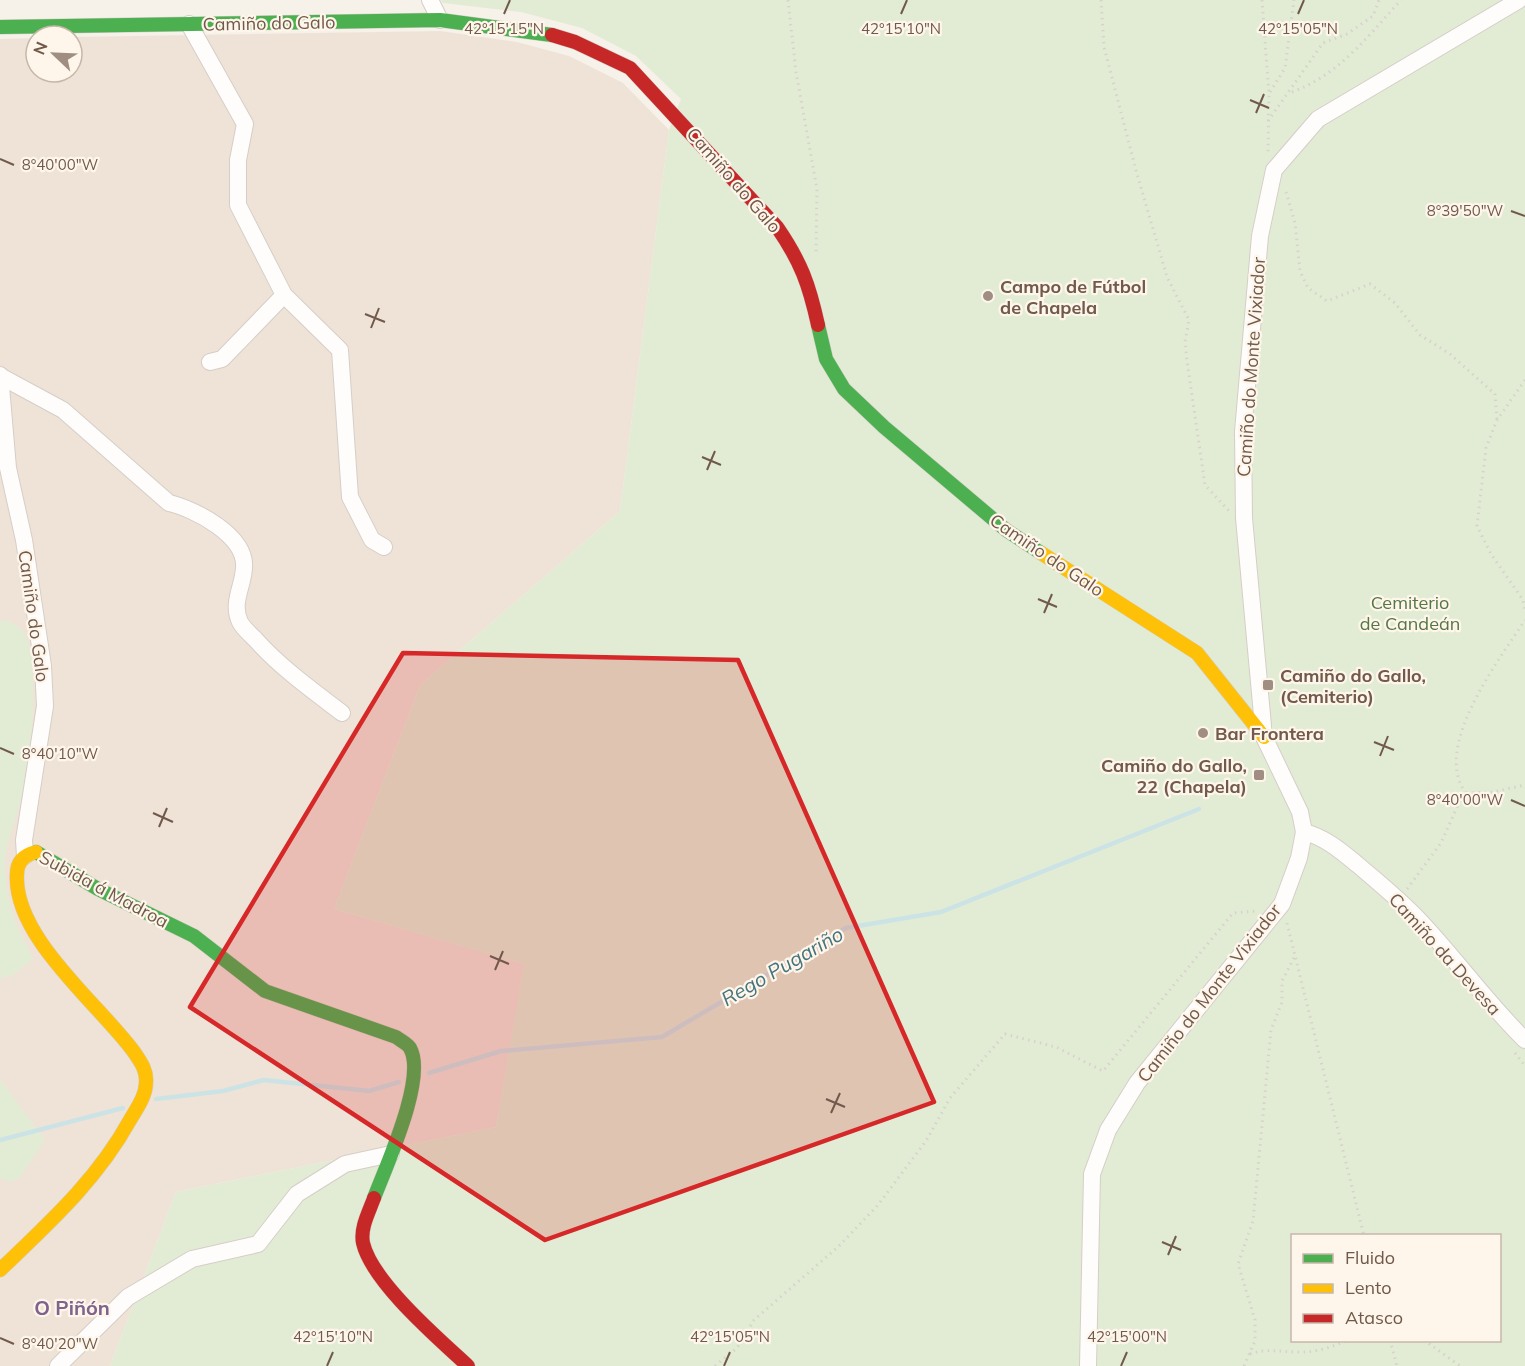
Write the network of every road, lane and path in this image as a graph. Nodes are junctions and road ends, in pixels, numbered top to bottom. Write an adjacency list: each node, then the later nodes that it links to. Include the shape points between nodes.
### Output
1 (430, 0): 9 (street)
2 (788, 0): 16 (path, via 796,72 818,189 817,246)
3 (1262, 0): 13 (path)
4 (1294, 0): 13 (path, via 1285,68)
5 (1379, 0): 12 (path, via 1373,16 1347,34 1323,44)
6 (1401, 0): 12 (path, via 1346,60 1314,84)
7 (1519, 0): 15 (street, Camiño do Monte Vixiador, via 1318,119)
8 (1102, 1): 22 (path, via 1104,47 1137,174 1167,278 1189,320 1185,342 1206,485 1225,509)
9 (440, 20): 10 (street, Camiño do Galo); 16 (street, Camiño do Galo, via 546,33 630,68 777,227)
10 (189, 24): 11 (street, Camiño do Galo); 17 (street, via 245,124 238,160 238,205)
11 (0, 27)
12 (1290, 93): 14 (path)
13 (1269, 94): 14 (path)
14 (1267, 122): 15 (path, via 1268,153)
15 (1274, 170): 21 (path, via 1286,192 1295,223 1300,271 1308,288 1327,301 1370,284 1395,303 1420,335 1450,354 1495,394); 22 (street, Camiño do Monte Vixiador, via 1259,248 1243,432)
16 (808, 281): 28 (street, Camiño do Galo, via 826,359 844,389 884,428 1006,530 1197,654)
17 (284, 295): 18 (street, via 222,359); 23 (street, via 340,350 350,497 372,540)
18 (210, 362)
19 (0, 375): 27 (street, via 63,410 169,503 212,520 238,548 245,566 235,605 240,623 275,662); 32 (street, Camiño do Galo, via 8,468 24,540 43,666 45,706 24,840)
20 (1525, 380): 21 (path)
21 (1497, 420): 24 (path, via 1486,448 1477,526 1491,554)
22 (1244, 518): 28 (street, Camiño do Monte Vixiador)
23 (384, 547)
24 (1524, 601): 25 (path)
25 (1525, 613)
26 (1525, 620): 30 (path, via 1466,717 1457,753 1457,781)
27 (342, 713)
28 (1264, 737): 31 (street, Camiño do Monte Vixiador, via 1300,812)
29 (1525, 785): 30 (path)
30 (1466, 793): 33 (path, via 1442,843)
31 (1304, 832): 33 (street, Camiño da Devesa, via 1316,834 1341,851); 34 (street, Camiño do Monte Vixiador, via 1299,858)
32 (25, 856): 37 (street, Subida á Madroa, via 40,853 98,889 194,936 265,991 396,1037 410,1047 416,1068 407,1110); 39 (street, Subida á Madroa, via 15,879 30,921 44,947 119,1031 141,1062 146,1082 138,1108 109,1158)
33 (1397, 898): 36 (street, Camiño da Devesa, via 1491,1007)
34 (1278, 908): 35 (path, via 1285,915); 46 (path, via 1233,913 1103,1071 1056,1047 1005,1034 950,1098 926,1141 878,1205 840,1246 754,1320 737,1348); 47 (street, Camiño do Monte Vixiador, via 1137,1083 1108,1130 1092,1174)
35 (1295, 955): 38 (path); 43 (path, via 1282,981 1282,1002 1271,1030 1253,1221 1238,1264 1255,1320 1255,1341)
36 (1525, 1040)
37 (391, 1154): 44 (street, via 345,1164 297,1194 258,1244 192,1259 128,1296); 45 (street, Subida á Madroa, via 364,1227 363,1242 385,1279)
38 (1364, 1234)
39 (0, 1270)
40 (1345, 1342): 43 (path, via 1299,1352 1263,1349)
41 (1390, 1342): 49 (path)
42 (1425, 1342): 50 (path)
43 (1250, 1354): 48 (path)
44 (58, 1366)
45 (468, 1366)
46 (715, 1366)
47 (1088, 1366)
48 (1244, 1366)
49 (1396, 1366)
50 (1460, 1366)

